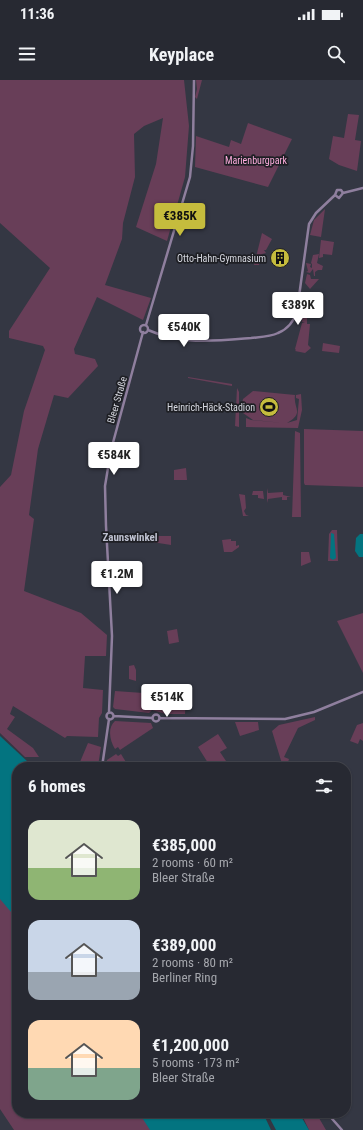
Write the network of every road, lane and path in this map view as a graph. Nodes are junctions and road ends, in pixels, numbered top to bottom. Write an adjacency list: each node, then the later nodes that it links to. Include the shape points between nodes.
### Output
1 (194, 80): 5 (street, via 190,177)
2 (363, 188): 3 (street)
3 (343, 193): 4 (street, via 340,198); 4 (street, via 337,190)
4 (335, 195): 6 (street, via 316,213 309,224 297,311 293,321 283,330 269,336 202,342 178,340)
5 (146, 325): 6 (street); 7 (street, Bleer Straße, via 141,327)
6 (148, 330): 7 (street)
7 (143, 332): 9 (street, Bleer Straße, via 111,450 105,486 112,636)
8 (363, 692): 12 (street, via 314,712 285,719)
9 (109, 712): 10 (street); 13 (street)
10 (114, 716): 11 (street); 13 (street)
11 (152, 718): 12 (street, via 156,721); 12 (street, via 157,714)
12 (160, 718)
13 (109, 719): 14 (street)
14 (103, 762)
15 (331, 1118): 16 (street)
16 (342, 1130)

